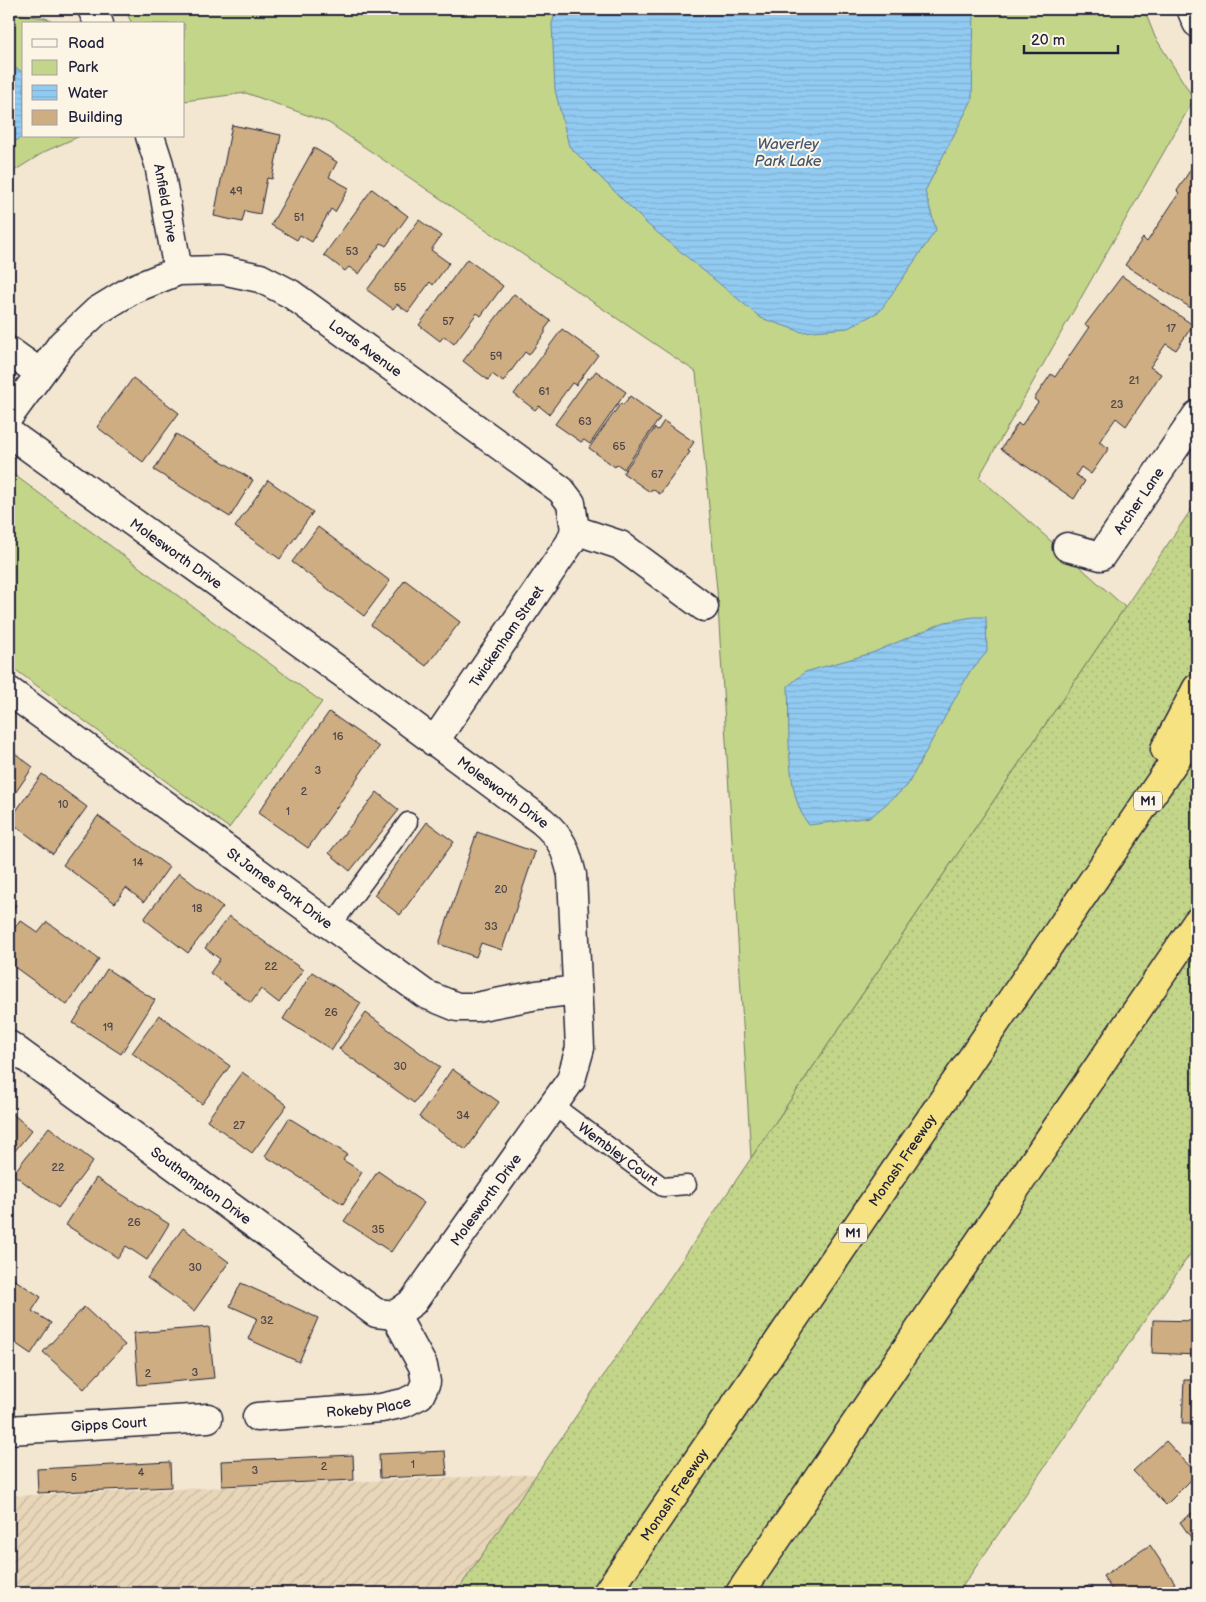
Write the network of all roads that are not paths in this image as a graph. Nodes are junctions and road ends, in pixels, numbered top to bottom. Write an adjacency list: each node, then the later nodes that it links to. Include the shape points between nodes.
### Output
1 (92, 9): 3 (street)
2 (1191, 9): 4 (street)
3 (98, 22)
4 (1197, 23)
5 (151, 138): 6 (street, Anfield Drive, via 159,164)
6 (178, 271): 8 (street, Lords Avenue, via 133,288 97,311 62,344); 12 (street, Lords Avenue, via 222,270 260,278 291,294 560,490 571,503)
7 (9, 351): 8 (street)
8 (40, 373): 10 (street, Lords Avenue)
9 (1197, 415): 13 (street, Archer Lane, via 1100,556)
10 (9, 416)
11 (9, 433): 18 (street, Molesworth Drive)
12 (575, 530): 14 (street, via 620,545); 18 (street, Twickenham Street, via 570,543)
13 (1066, 547)
14 (704, 607)
15 (1197, 688): 20 (highway)
16 (9, 691): 22 (street, St James Park Drive)
17 (1197, 728): 20 (highway, Monash Freeway / M1)
18 (434, 742): 23 (street, Molesworth Drive, via 558,834 572,875)
19 (408, 822): 22 (lane)
20 (1098, 874): 31 (highway, Monash Freeway / M1)
21 (1197, 922): 32 (highway)
22 (332, 925): 23 (street, St James Park Drive, via 426,994 457,1007 476,1007 537,994)
23 (577, 990): 25 (street, Molesworth Drive, via 580,1048 571,1080)
24 (9, 1046): 27 (street, Southampton Drive, via 376,1313)
25 (554, 1106): 26 (lane, Wembley Court, via 663,1187); 27 (street, Molesworth Drive, via 413,1302)
26 (687, 1185)
27 (395, 1315): 28 (street, Rokeby Place, via 423,1366 426,1382 420,1395 404,1403 381,1408)
28 (257, 1416)
29 (208, 1418): 30 (street, Gipps Court)
30 (9, 1430)
31 (607, 1593)
32 (740, 1593)

